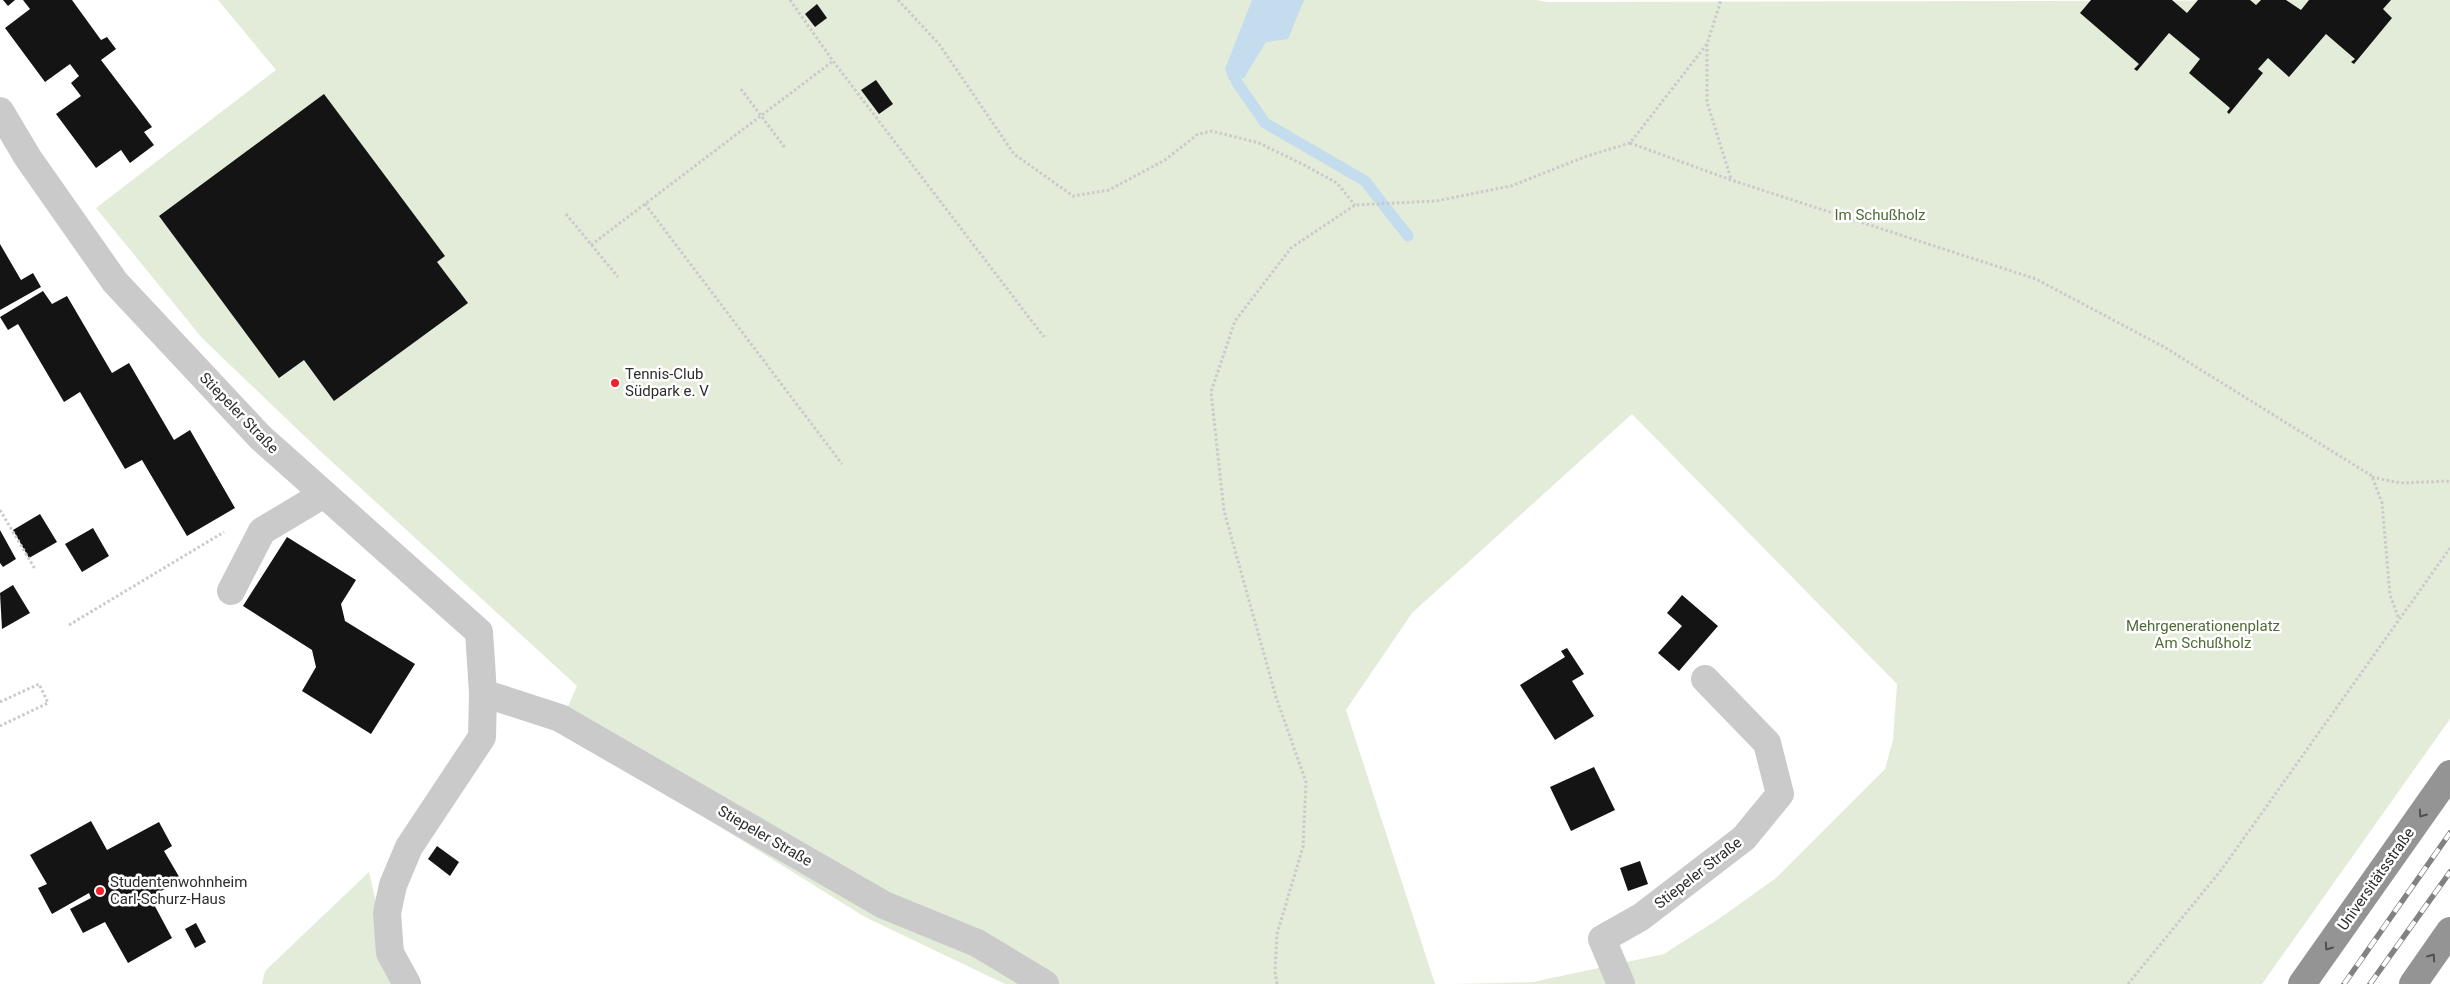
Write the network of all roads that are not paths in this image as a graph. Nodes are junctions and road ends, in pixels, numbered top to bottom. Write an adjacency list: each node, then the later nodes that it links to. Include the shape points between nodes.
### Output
1 (0, 111): 2 (street, Stiepeler Straße, via 28,158 115,282 260,437)
2 (324, 494): 3 (street, via 262,531); 5 (street, Stiepeler Straße, via 479,632)
3 (231, 591)
4 (1705, 680): 10 (street, Stiepeler Straße, via 1766,743 1780,794 1744,838 1641,917 1602,939)
5 (483, 693): 8 (street, Stiepeler Straße, via 482,737 409,847 393,885 387,913 390,953); 9 (street, Stiepeler Straße, via 560,718 884,906 977,943)
6 (2450, 774): 11 (highway, Universitätsstraße, one-way to 11)
7 (2450, 931): 12 (highway, one-way to 7)
8 (407, 984)
9 (1045, 984)
10 (1621, 984)
11 (2302, 984)
12 (2413, 984)

